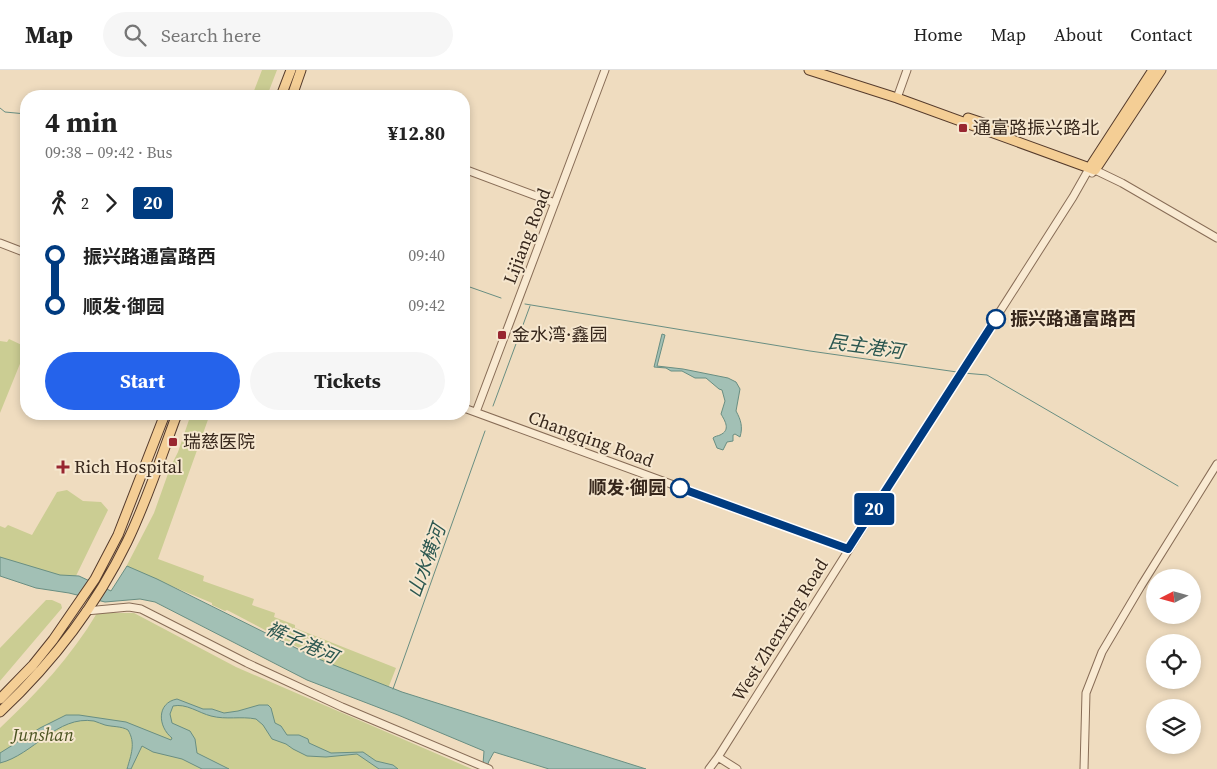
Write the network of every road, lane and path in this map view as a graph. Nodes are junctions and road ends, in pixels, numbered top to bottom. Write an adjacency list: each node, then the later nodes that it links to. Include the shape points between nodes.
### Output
1 (291, 70): 9 (main road)
2 (302, 70): 10 (main road)
3 (605, 70): 14 (street, Lijiang Road)
4 (809, 70): 11 (main road)
5 (823, 70): 11 (main road)
6 (907, 70): 11 (street)
7 (1153, 70): 12 (main road)
8 (1161, 70): 12 (main road)
9 (283, 90)
10 (294, 90)
11 (898, 97): 12 (main road, via 986,123)
12 (1094, 167): 15 (street); 23 (street, West Zhenxing Road)
13 (470, 171): 14 (street)
14 (555, 203): 19 (street, Lijiang Road)
15 (1217, 238)
16 (0, 243): 17 (street)
17 (20, 251)
18 (470, 410): 19 (street, Changqing Road)
19 (476, 412): 23 (street, Changqing Road)
20 (163, 420): 25 (main road, via 118,535 95,579 33,665)
21 (174, 420): 24 (main road, via 127,542)
22 (1217, 464): 31 (street, via 1102,652 1086,694)
23 (848, 549): 27 (street, West Zhenxing Road)
24 (89, 607): 26 (main road, via 38,675); 28 (street, via 141,609 342,707)
25 (0, 699)
26 (0, 712)
27 (718, 758): 29 (street, West Zhenxing Road); 30 (street)
28 (485, 768)
29 (709, 769)
30 (737, 769)
31 (1084, 769)

